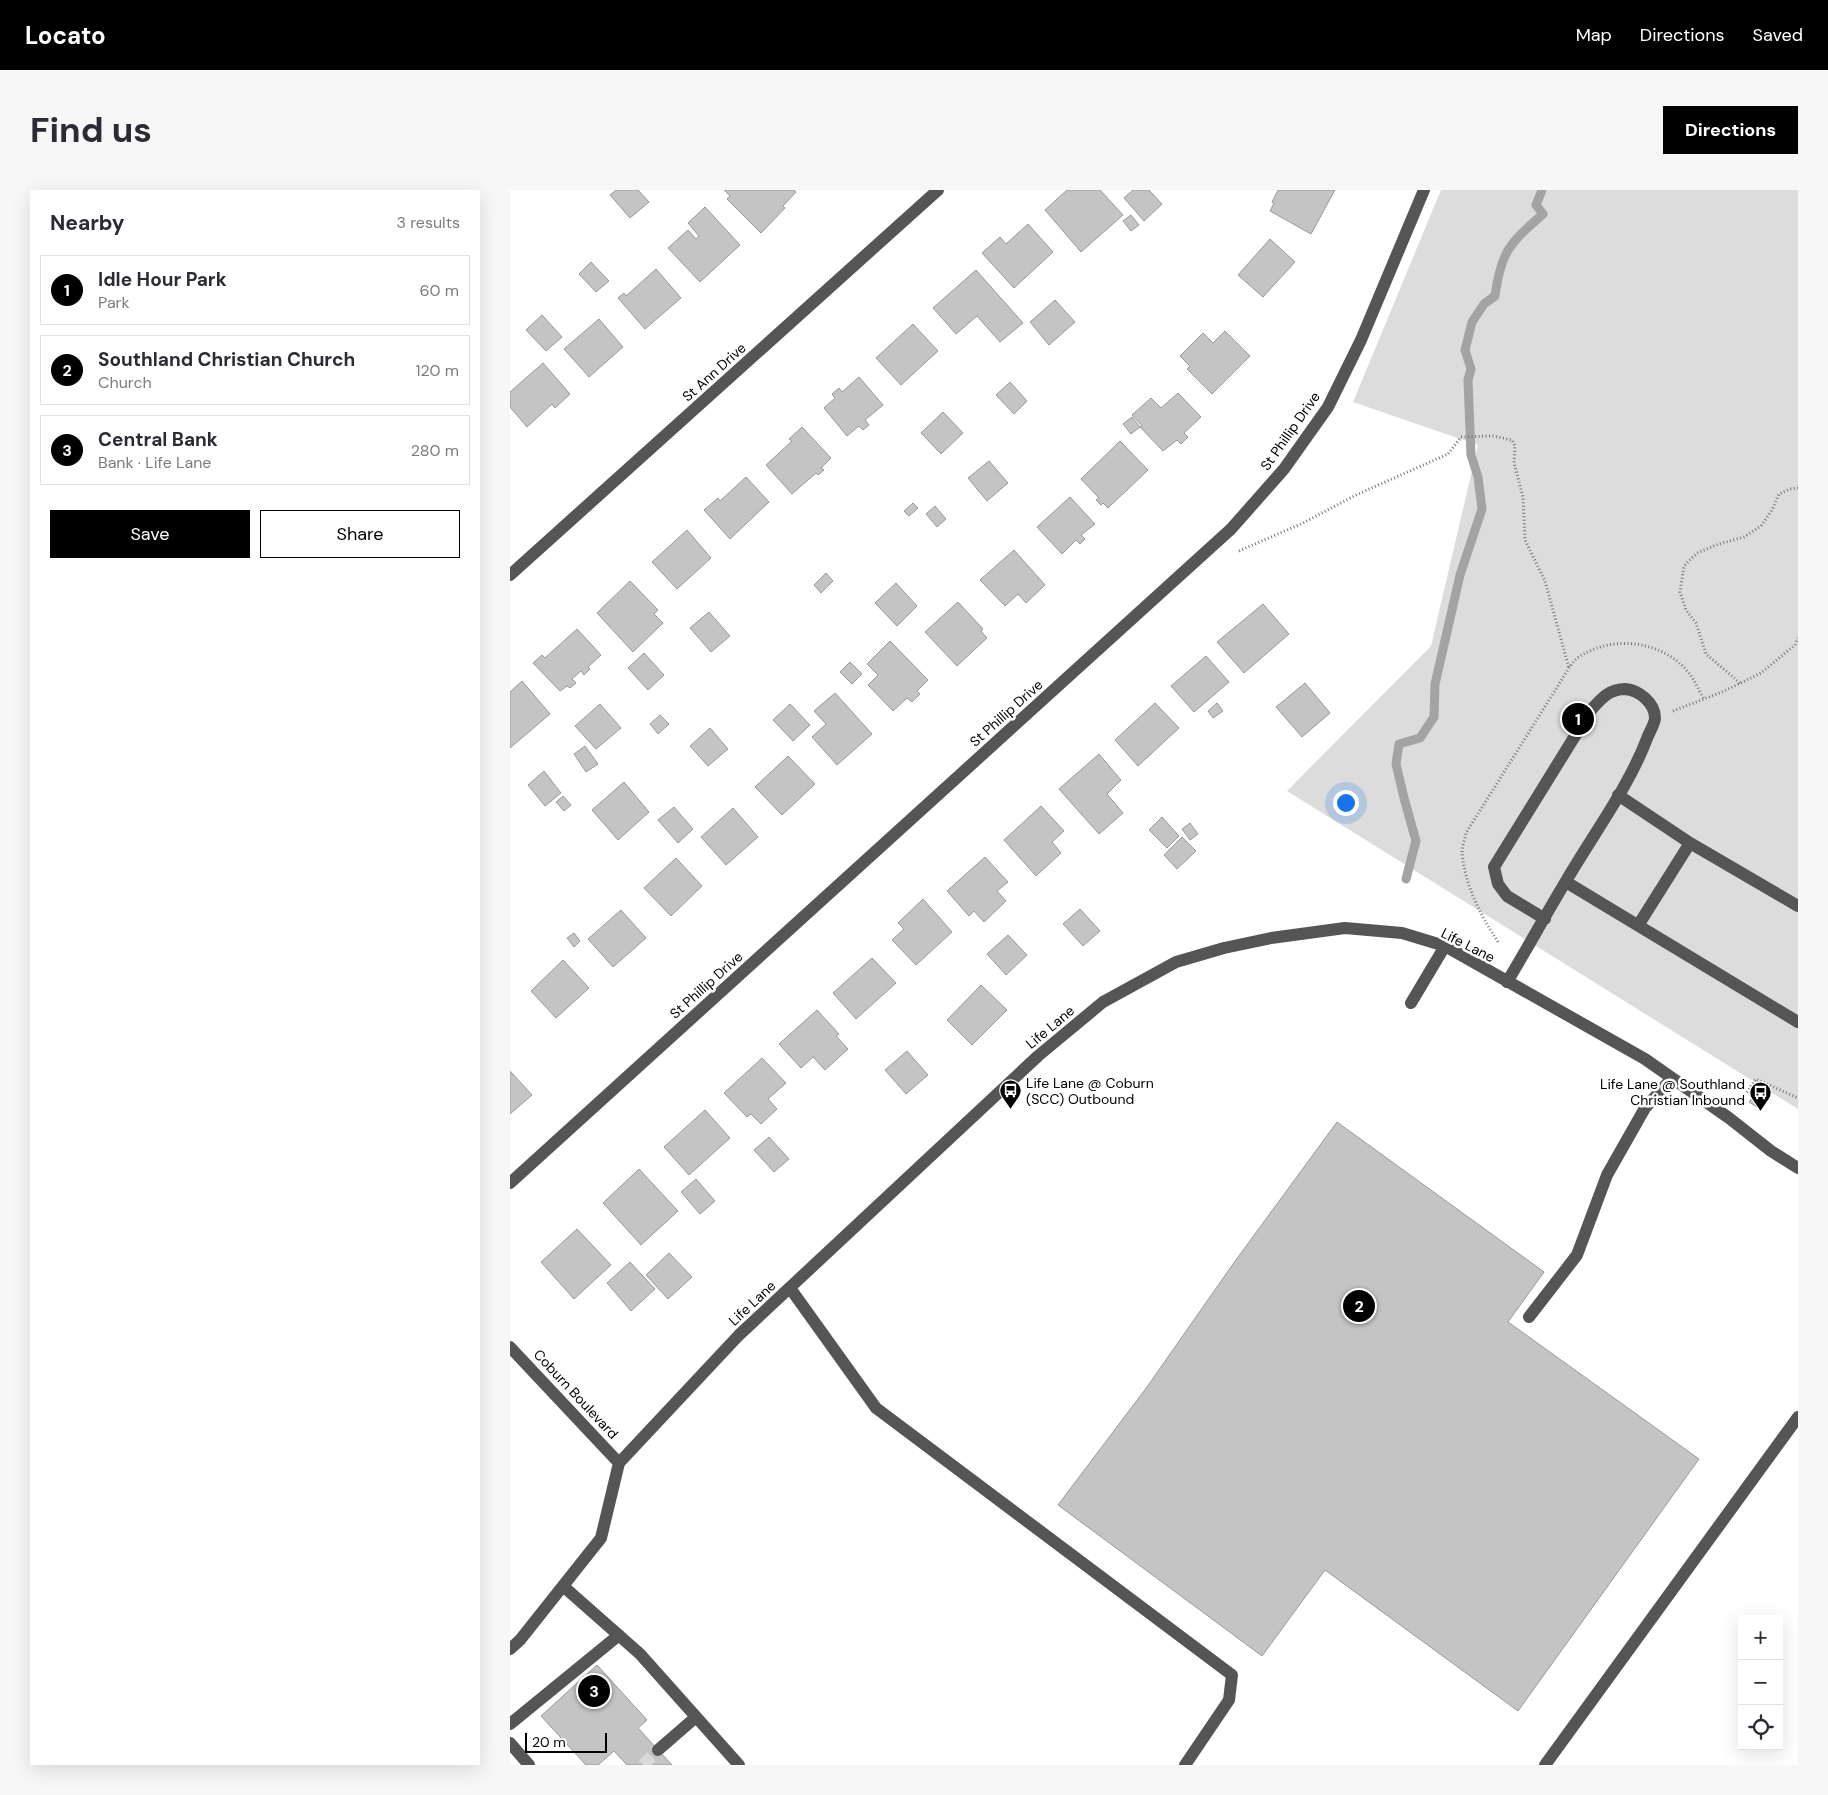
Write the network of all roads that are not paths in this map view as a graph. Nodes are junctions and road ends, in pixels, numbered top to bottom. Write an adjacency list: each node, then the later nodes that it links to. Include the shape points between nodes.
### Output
1 (938, 190): 3 (street, St Ann Drive)
2 (1424, 190): 16 (street, St Phillip Drive, via 1361,340 1328,407 1284,468 1230,529)
3 (510, 575)
4 (1618, 795): 5 (street); 6 (street); 8 (street, via 1641,755 1655,718 1652,707 1643,696 1630,689 1605,694 1591,710 1494,867 1498,884 1507,896)
5 (1690, 843): 7 (street); 9 (street)
6 (1566, 882): 8 (street); 9 (street)
7 (1798, 906)
8 (1545, 919): 11 (street)
9 (1638, 924): 13 (street)
10 (1445, 946): 11 (street, Life Lane); 12 (street); 17 (street, Life Lane, via 1402,933 1345,928 1271,938 1176,962 1103,1002 1038,1056)
11 (1507, 982): 14 (street, Life Lane, via 1646,1059)
12 (1411, 1003)
13 (1798, 1022)
14 (1672, 1078): 15 (street, Life Lane); 18 (street, via 1646,1108 1607,1175 1577,1255)
15 (1798, 1168)
16 (510, 1183)
17 (790, 1288): 21 (street, Life Lane, via 739,1336); 31 (street, via 876,1408 1232,1675 1229,1700)
18 (1529, 1317)
19 (510, 1347): 21 (street, Coburn Boulevard)
20 (1798, 1417): 32 (street)
21 (620, 1463): 22 (street, Life Lane, via 601,1538)
22 (563, 1586): 23 (street); 24 (street, Life Lane)
23 (619, 1635): 25 (street); 26 (street)
24 (510, 1649)
25 (696, 1717): 28 (street); 30 (street)
26 (510, 1724)
27 (510, 1743): 29 (street)
28 (658, 1750)
29 (529, 1765)
30 (739, 1765)
31 (1185, 1765)
32 (1545, 1765)

